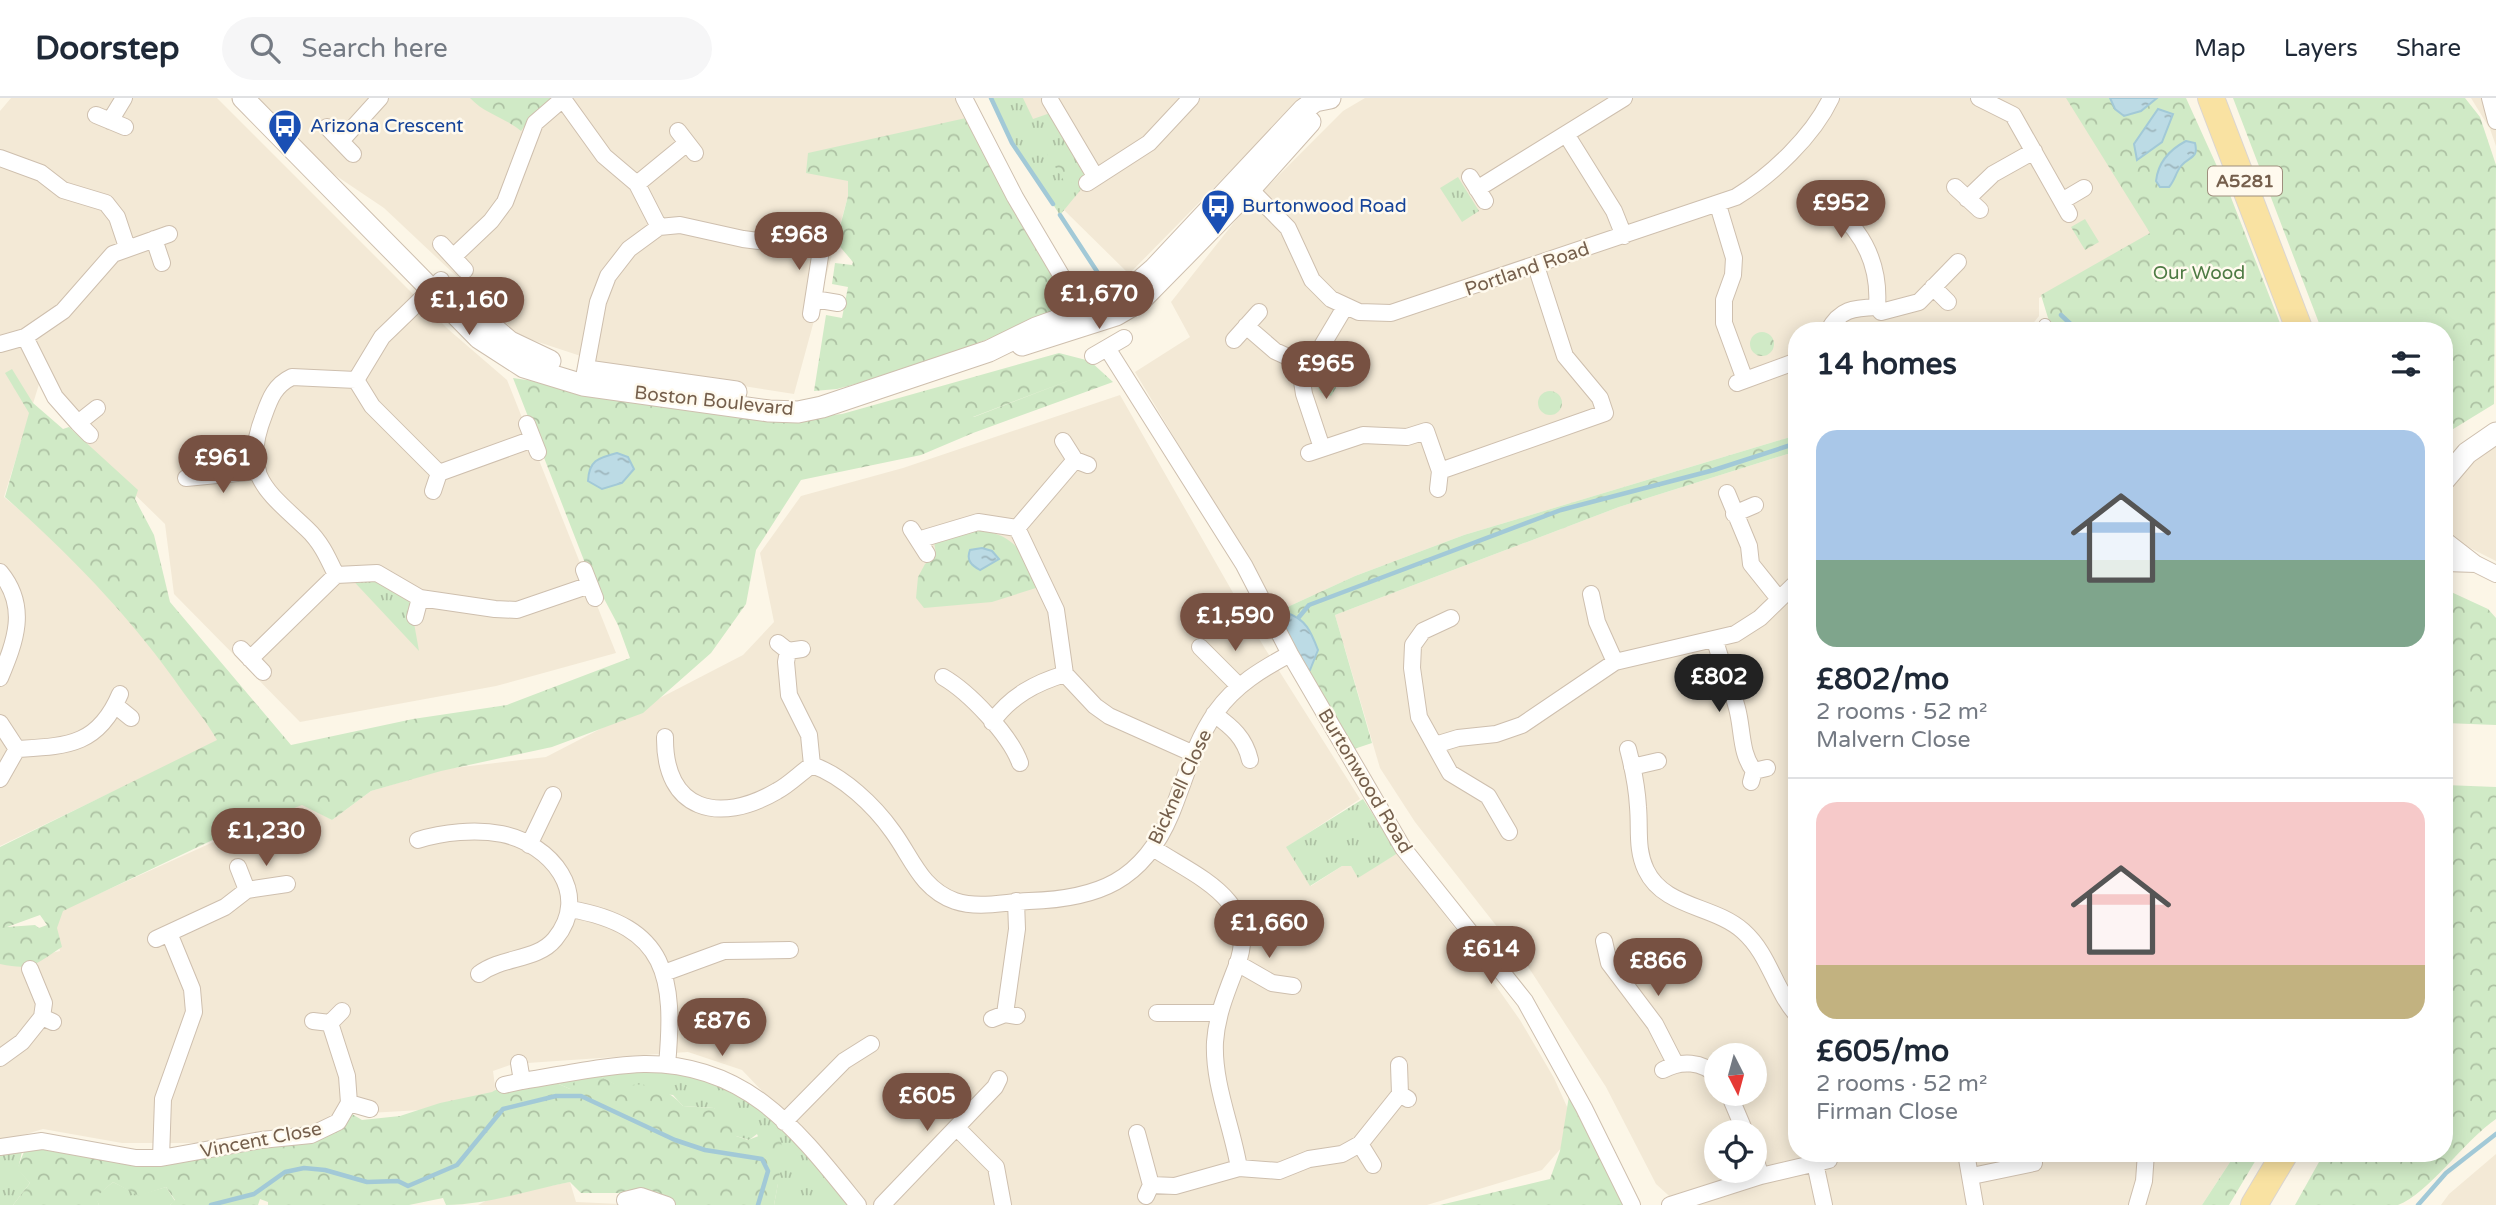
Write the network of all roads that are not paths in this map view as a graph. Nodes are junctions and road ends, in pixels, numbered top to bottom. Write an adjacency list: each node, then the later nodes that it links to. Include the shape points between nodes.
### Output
1 (124, 98): 15 (street)
2 (243, 98): 29 (street, Boston Boulevard)
3 (261, 98): 29 (street, Boston Boulevard)
4 (380, 98): 19 (street)
5 (564, 98): 24 (street, via 604,156); 36 (street, via 535,123 505,202)
6 (964, 98): 48 (street, via 1015,197)
7 (1191, 98): 14 (street, via 1149,143 1091,180)
8 (1331, 98): 25 (street, Boston Boulevard)
9 (1624, 98): 18 (street)
10 (1832, 98): 30 (street, Portland Road, via 1816,124 1778,163 1751,187)
11 (1979, 98): 21 (street, via 2013,115)
12 (2211, 98): 50 (main road, A5281)
13 (2490, 98): 16 (street)
14 (1047, 102)
15 (110, 121)
16 (2496, 121)
17 (327, 127): 19 (street)
18 (1566, 134): 27 (street); 33 (street, via 1614,211)
19 (341, 141): 22 (street)
20 (687, 143): 24 (street)
21 (2034, 150): 26 (street, via 2065,207); 31 (street, via 1961,193)
22 (353, 154)
23 (0, 158): 35 (street, via 41,173 63,190 106,203 117,217)
24 (637, 184): 32 (street)
25 (1244, 184): 45 (street, Portland Road, via 1288,228 1312,280); 48 (street, Boston Boulevard, via 1151,292 1116,315)
26 (2084, 188)
27 (1477, 189)
28 (1843, 195): 46 (street, via 1834,208 1864,241 1877,279)
29 (352, 200): 41 (street, Boston Boulevard)
30 (1718, 205): 33 (street, Portland Road); 57 (street, via 1734,258 1724,323 1741,382)
31 (1980, 210)
32 (659, 227): 44 (street, via 680,225 743,239 822,243 813,306); 58 (street, via 629,249 608,276 598,302)
33 (1624, 236): 39 (street, Portland Road)
34 (441, 244): 36 (street)
35 (127, 247): 38 (street, via 161,237); 52 (street, via 105,260 63,311)
36 (453, 257): 40 (street)
37 (1958, 262): 42 (street)
38 (162, 263)
39 (1536, 266): 45 (street, Portland Road, via 1399,311 1370,314); 70 (street, via 1565,356 1600,398 1605,413)
40 (465, 270)
41 (436, 285): 58 (street, Boston Boulevard, via 479,338 502,355 553,378); 59 (street, via 382,337)
42 (1933, 287): 43 (street); 46 (street, via 1913,306 1881,312)
43 (1948, 302)
44 (838, 303)
45 (1345, 307): 56 (street, via 1320,349)
46 (1877, 307): 49 (street, via 1847,310)
47 (1259, 312): 51 (street)
48 (1087, 318): 58 (street, Boston Boulevard, via 1040,341 989,351 844,401 798,412 769,411)
49 (1833, 322)
50 (2297, 322)
51 (1246, 326): 54 (street); 56 (street, via 1275,351)
52 (25, 337): 55 (street); 61 (street, via 55,397)
53 (1124, 338): 96 (street, Burtonwood Road, via 1100,352 1169,433 1251,561)
54 (1234, 340)
55 (0, 344)
56 (1299, 362): 70 (street, via 1315,451 1374,433 1406,437 1426,431)
57 (1788, 364)
58 (584, 378)
59 (356, 380): 69 (street, via 292,377 278,386 256,439); 71 (street, via 372,406)
60 (96, 408): 61 (street)
61 (78, 423): 63 (street)
62 (2496, 433): 66 (street)
63 (90, 435)
64 (532, 438): 71 (street)
65 (1063, 441): 78 (street, via 1081,462)
66 (2467, 453): 67 (street); 68 (street)
67 (2453, 457)
68 (2453, 470)
69 (258, 471): 72 (street); 85 (street, via 275,502 317,540)
70 (1440, 471): 73 (street)
71 (439, 473): 74 (street)
72 (186, 478)
73 (1438, 489)
74 (433, 491)
75 (1727, 493): 77 (street)
76 (1755, 505): 77 (street)
77 (1734, 514): 90 (street, via 1749,546 1751,564)
78 (1017, 528): 79 (street, via 978,522); 99 (street, via 1056,610)
79 (920, 540)
80 (2453, 547): 82 (street)
81 (2453, 563): 82 (street)
82 (2476, 564): 84 (street)
83 (0, 572): 101 (street, via 16,602 18,625)
84 (2496, 574)
85 (336, 575): 89 (street, via 377,573); 98 (street, via 246,654)
86 (590, 584): 89 (street, via 517,610)
87 (1788, 590): 90 (street)
88 (1591, 591): 97 (street, via 1597,621)
89 (420, 598): 91 (street)
90 (1779, 599): 93 (street, via 1751,625)
91 (415, 617)
92 (1453, 619): 108 (street, via 1423,631 1411,652 1419,718)
93 (1715, 640): 97 (street); 117 (street, via 1737,709 1742,744)
94 (1200, 647): 102 (street)
95 (789, 648): 115 (street, via 789,695 809,736)
96 (1290, 654): 102 (street, Bicknell Close); 175 (street, Burtonwood Road, via 1403,848 1525,1001)
97 (1615, 662): 108 (street, via 1522,725)
98 (263, 672)
99 (1065, 674): 105 (street, via 1031,685); 111 (street, via 1109,716)
100 (943, 677): 105 (street)
101 (0, 678)
102 (1239, 687): 103 (street, Bicknell Close)
103 (1214, 714): 111 (street, Bicknell Close); 112 (street, via 1234,729)
104 (131, 718): 109 (street, via 118,699 93,732 75,744)
105 (992, 722): 114 (street)
106 (0, 723): 109 (street)
107 (665, 735): 115 (street, via 666,765 674,786 705,807 732,808 760,800)
108 (1434, 745): 120 (street, via 1454,777 1488,796)
109 (17, 749): 118 (street)
110 (1628, 749): 116 (street)
111 (1194, 754): 123 (street, Bicknell Close)
112 (1250, 760)
113 (1658, 761): 116 (street)
114 (1020, 762)
115 (812, 765): 127 (street, Bicknell Close, via 841,780 883,820 936,892 968,904)
116 (1632, 767): 136 (street, via 1639,849 1649,877 1666,893 1717,913 1740,928 1767,959)
117 (1758, 774)
118 (0, 779)
119 (554, 795): 122 (street)
120 (1510, 835)
121 (417, 842): 122 (street, via 465,832 503,834)
122 (529, 845): 128 (street, via 557,865 567,885)
123 (1153, 848): 127 (street, Bicknell Close, via 1131,872 1102,890 1077,898); 131 (street, via 1233,904 1242,935)
124 (238, 867): 126 (street)
125 (288, 884): 126 (street)
126 (247, 890): 159 (street, via 225,907 162,936 192,989 194,1012 163,1099)
127 (1016, 901): 140 (street, via 1017,929)
128 (570, 909): 133 (street, via 624,925 648,945); 134 (street, via 548,946 538,953 493,964)
129 (1605, 938): 148 (street, via 1609,963 1655,1024 1669,1066)
130 (793, 949): 133 (street, via 724,951)
131 (1237, 963): 135 (street, via 1272,982); 139 (street)
132 (30, 969): 144 (street, via 47,1019)
133 (664, 973): 146 (street, via 671,1005)
134 (477, 976)
135 (1293, 986)
136 (1788, 1004)
137 (342, 1011): 142 (street)
138 (1155, 1013): 139 (street)
139 (1219, 1013): 165 (street, via 1217,1073)
140 (1005, 1016)
141 (313, 1021): 142 (street)
142 (330, 1023): 152 (street, via 347,1076)
143 (872, 1044): 154 (street, via 844,1061)
144 (0, 1058)
145 (519, 1063): 150 (street)
146 (667, 1065): 150 (street, via 641,1064); 154 (street, via 719,1076 741,1086)
147 (1399, 1065): 157 (street, via 1404,1097)
148 (1704, 1068)
149 (999, 1079): 155 (street)
150 (522, 1081): 151 (street)
151 (504, 1085)
152 (349, 1103): 153 (street); 159 (street, Vincent Close, via 338,1122 312,1135)
153 (370, 1109)
154 (784, 1122): 172 (street)
155 (957, 1128): 173 (street); 174 (street, via 996,1167)
156 (1137, 1133): 165 (street, via 1148,1191)
157 (1360, 1144): 164 (street); 165 (street, via 1342,1154 1309,1159 1279,1171)
158 (0, 1147): 159 (street, Vincent Close, via 42,1141)
159 (160, 1158)
160 (1968, 1162): 167 (street)
161 (2145, 1162): 178 (street)
162 (2280, 1162): 179 (main road)
163 (2034, 1163): 167 (street)
164 (1373, 1165)
165 (1239, 1168)
166 (1767, 1175): 176 (street, via 1822,1162)
167 (1972, 1176): 177 (street)
168 (1743, 1183): 170 (street)
169 (622, 1200): 171 (street, via 641,1196)
170 (1680, 1203)
171 (667, 1205)
172 (858, 1205)
173 (882, 1205)
174 (1003, 1205)
175 (1632, 1205)
176 (1824, 1205)
177 (1975, 1205)
178 (2137, 1205)
179 (2254, 1205)

